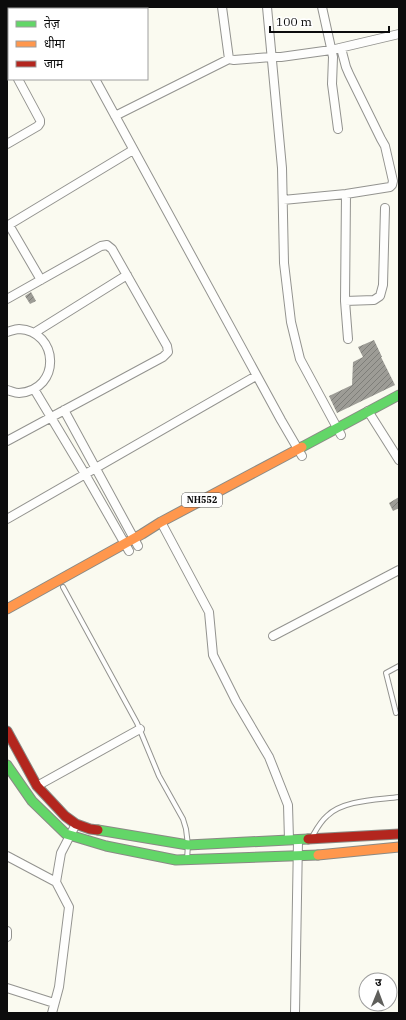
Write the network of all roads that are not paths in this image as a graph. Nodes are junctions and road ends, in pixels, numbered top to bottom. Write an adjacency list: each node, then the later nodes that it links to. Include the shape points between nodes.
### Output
1 (222, 7): 8 (street)
2 (267, 7): 7 (street)
3 (322, 7): 6 (street)
4 (399, 34): 5 (street)
5 (341, 48): 6 (street); 16 (street, via 348,74 385,146 393,181)
6 (331, 50): 7 (street); 12 (street, via 332,84)
7 (271, 57): 8 (street); 18 (street)
8 (228, 59): 11 (street)
9 (19, 80): 13 (street, via 40,123)
10 (96, 80): 11 (street)
11 (115, 116): 14 (street)
12 (338, 129)
13 (7, 144)
14 (133, 150): 20 (street); 28 (street)
15 (399, 186): 16 (street)
16 (390, 187): 17 (street)
17 (346, 194): 18 (street); 24 (street)
18 (283, 200): 36 (street, via 284,263 291,322 300,359)
19 (385, 208): 24 (street, via 383,285 380,296 374,300)
20 (8, 225): 22 (street)
21 (127, 276): 22 (street, via 112,249 107,245); 26 (street); 33 (street, via 168,352)
22 (42, 280): 23 (street)
23 (7, 299)
24 (345, 301): 27 (street)
25 (7, 332): 26 (street, via 19,329)
26 (34, 333): 29 (street, via 43,341 50,353 50,367 45,380)
27 (348, 339)
28 (256, 376): 38 (street); 40 (street)
29 (34, 389): 30 (street, via 18,393); 35 (street)
30 (7, 390)
31 (399, 395): 34 (main road, NH552)
32 (399, 405): 34 (main road, NH552)
33 (64, 410): 35 (street); 40 (street)
34 (371, 415): 36 (main road, NH552); 39 (street)
35 (50, 417): 37 (street); 41 (street)
36 (339, 431): 38 (main road, NH552)
37 (7, 441)
38 (300, 453): 42 (main road, NH552); 44 (main road, NH552)
39 (399, 460)
40 (95, 468): 41 (street); 46 (street)
41 (85, 474): 43 (street); 46 (street)
42 (216, 503)
43 (7, 519)
44 (161, 522): 45 (street); 46 (main road, NH552)
45 (163, 532): 46 (main road, NH552); 63 (street, via 209,612 213,655 269,757 288,805)
46 (131, 545): 48 (main road, NH552); 49 (main road, NH552)
47 (399, 570): 51 (street)
48 (63, 587): 50 (main road, NH552); 54 (lane)
49 (7, 609)
50 (7, 618)
51 (273, 636)
52 (399, 666): 53 (lane, via 386,673)
53 (396, 713)
54 (140, 729): 57 (street); 64 (lane, via 159,776 183,819)
55 (7, 731): 57 (main road)
56 (7, 765): 61 (main road, via 32,801)
57 (37, 786): 59 (main road)
58 (399, 797): 62 (lane, via 339,807 326,816)
59 (76, 824): 61 (street); 64 (main road)
60 (399, 834): 62 (main road)
61 (70, 835): 68 (main road, via 106,846); 69 (street, via 61,852)
62 (311, 839): 63 (main road)
63 (293, 840): 64 (main road); 67 (street)
64 (188, 845): 68 (lane)
65 (399, 847): 67 (main road)
66 (7, 856): 69 (street)
67 (298, 856): 68 (main road); 75 (street)
68 (187, 860)
69 (56, 882): 73 (street, via 69,908 59,986)
70 (7, 931): 71 (street)
71 (7, 937)
72 (7, 988): 73 (street)
73 (54, 1003): 74 (street)
74 (52, 1013)
75 (294, 1013)

